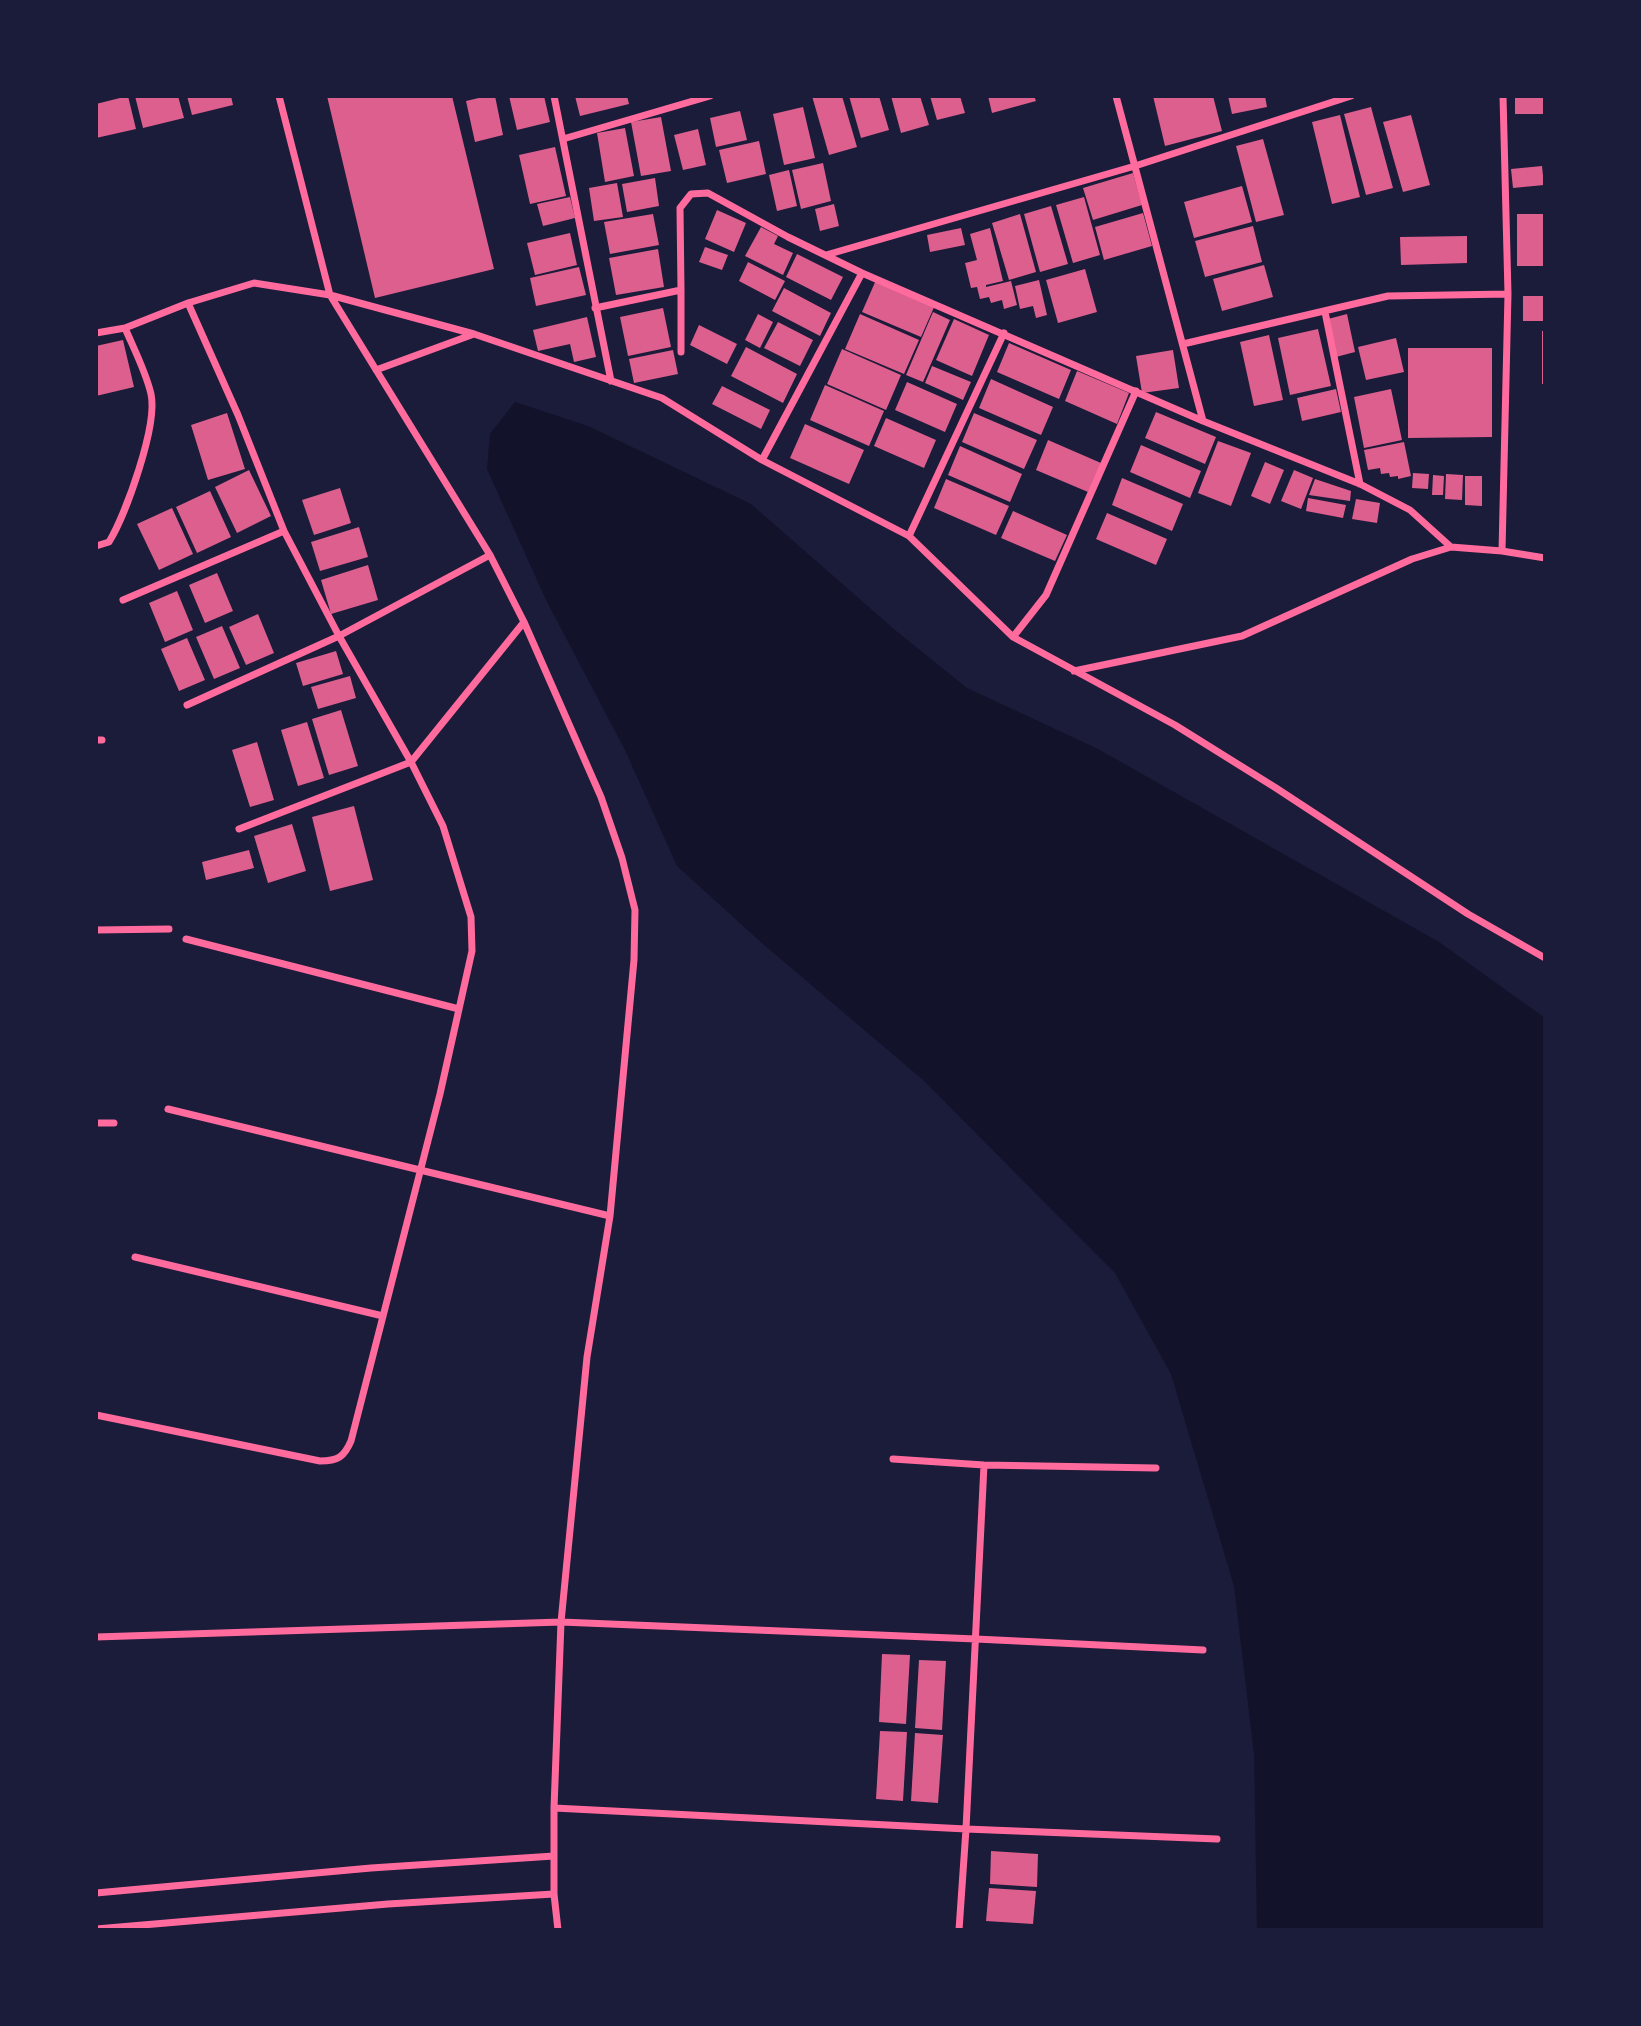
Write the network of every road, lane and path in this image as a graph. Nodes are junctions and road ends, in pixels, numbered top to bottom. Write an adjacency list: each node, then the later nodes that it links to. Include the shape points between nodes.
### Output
1 (279, 96): 13 (street)
2 (554, 96): 7 (street)
3 (710, 96): 7 (street)
4 (1116, 96): 8 (street)
5 (1351, 96): 8 (street)
6 (1503, 96): 12 (street)
7 (563, 139): 15 (street)
8 (1135, 166): 9 (street); 21 (street)
9 (825, 256): 10 (street); 11 (street, via 708,193 691,194 680,208)
10 (862, 273): 19 (street); 27 (street)
11 (681, 290): 15 (street); 22 (street)
12 (1508, 294): 16 (street, via 1388,296); 33 (street)
13 (330, 295): 14 (street, via 254,283); 20 (street); 23 (street)
14 (188, 303): 17 (street); 29 (street)
15 (595, 309): 24 (street)
16 (1325, 312): 21 (street); 28 (street)
17 (125, 328): 18 (street); 31 (street, via 151,394 150,428 120,526 109,542)
18 (96, 333)
19 (1004, 333): 25 (street); 30 (street)
20 (474, 334): 23 (street); 24 (street)
21 (1183, 344): 26 (street)
22 (681, 352)
23 (376, 370): 34 (street)
24 (611, 382): 27 (street, via 662,398)
25 (1136, 391): 26 (street); 39 (street, via 1046,596)
26 (1203, 421): 28 (street)
27 (762, 460): 30 (street)
28 (1360, 484): 32 (street, via 1410,510)
29 (284, 531): 36 (street); 38 (street)
30 (909, 536): 39 (street)
31 (96, 546)
32 (1451, 547): 33 (street); 40 (street, via 1412,559 1242,636)
33 (1502, 551): 35 (street)
34 (490, 555): 37 (street); 38 (street)
35 (1545, 558)
36 (123, 600)
37 (524, 622): 42 (street); 53 (street, via 601,797 635,910)
38 (339, 635): 41 (street); 42 (street)
39 (1013, 637): 40 (street)
40 (1073, 672): 47 (street, via 1175,725 1468,914)
41 (187, 705)
42 (411, 762): 43 (street); 48 (street, via 443,827 471,917 472,951)
43 (239, 829)
44 (169, 929): 45 (street)
45 (96, 930)
46 (186, 939): 48 (street)
47 (1545, 958)
48 (459, 1009): 52 (street)
49 (168, 1109): 52 (street)
50 (96, 1123): 51 (street)
51 (114, 1123)
52 (421, 1168): 53 (street); 55 (street)
53 (610, 1216): 60 (street, via 587,1357)
54 (135, 1257): 55 (street)
55 (383, 1316): 56 (street, via 351,1441 335,1461)
56 (96, 1415)
57 (893, 1459): 58 (street)
58 (984, 1465): 59 (street); 62 (street)
59 (1156, 1468)
60 (561, 1622): 61 (street); 62 (street); 64 (street)
61 (96, 1637)
62 (976, 1639): 63 (street); 65 (street)
63 (1203, 1650)
64 (554, 1808): 65 (street); 67 (street)
65 (966, 1829): 66 (street); 72 (street)
66 (1217, 1839)
67 (554, 1856): 68 (street); 69 (street)
68 (96, 1893)
69 (554, 1894): 70 (street); 71 (street)
70 (96, 1930)
71 (558, 1930)
72 (959, 1930)

